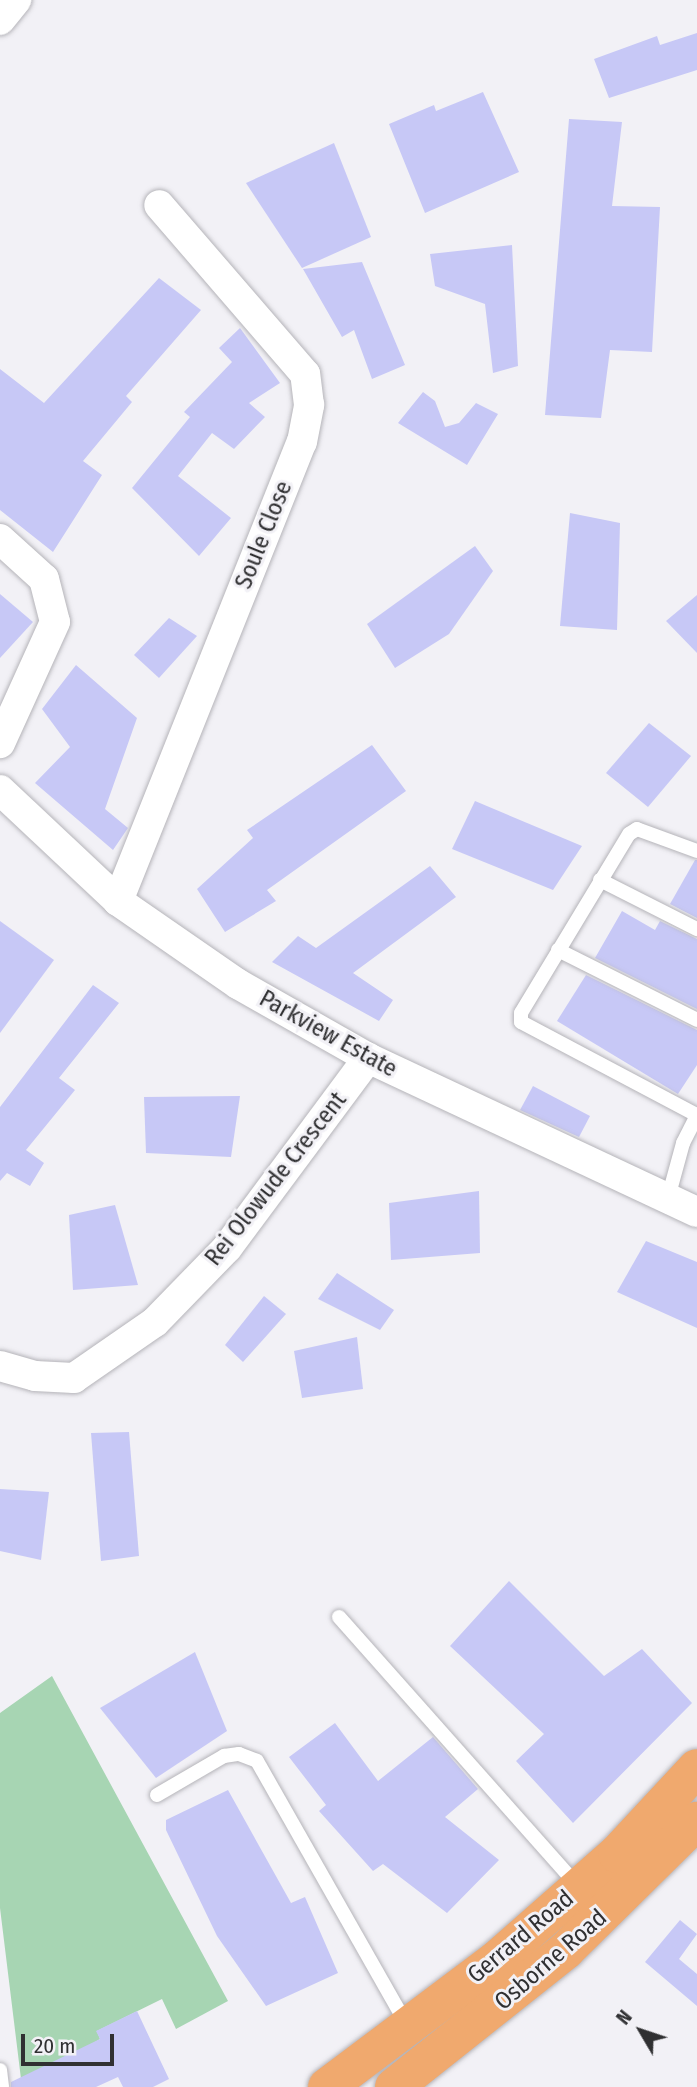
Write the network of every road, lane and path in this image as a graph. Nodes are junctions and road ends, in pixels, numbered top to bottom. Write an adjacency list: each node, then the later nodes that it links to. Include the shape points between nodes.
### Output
1 (16, 0): 2 (street)
2 (0, 20)
3 (159, 205): 9 (street, Soule Close, via 305,374 309,405 302,442)
4 (0, 539): 5 (street, via 44,579 55,622)
5 (0, 743)
6 (0, 790): 9 (street, Parkview Estate)
7 (697, 851): 8 (lane, via 637,829 629,834)
8 (600, 880): 10 (lane); 11 (lane)
9 (118, 901): 13 (street, Parkview Estate, via 238,984)
10 (697, 929)
11 (558, 950): 12 (lane); 14 (lane, via 521,1013 521,1022)
12 (697, 1020)
13 (368, 1058): 15 (street, Parkview Estate); 17 (street, Rei Olowude Crescent, via 227,1248 155,1322 74,1378 35,1377)
14 (697, 1115): 15 (lane, via 683,1143)
15 (668, 1198): 16 (street, Parkview Estate)
16 (697, 1212)
17 (0, 1366)
18 (339, 1617): 22 (lane)
19 (697, 1768): 22 (main road, Gerrard Road)
20 (157, 1795): 23 (lane, via 224,1756 239,1754 257,1761)
21 (697, 1821): 27 (main road, Osborne Road, via 566,1950)
22 (580, 1888): 23 (main road, Gerrard Road)
23 (410, 2029): 26 (main road, Gerrard Road)
24 (0, 2070): 25 (lane)
25 (2, 2087)
26 (327, 2087)
27 (394, 2087)

